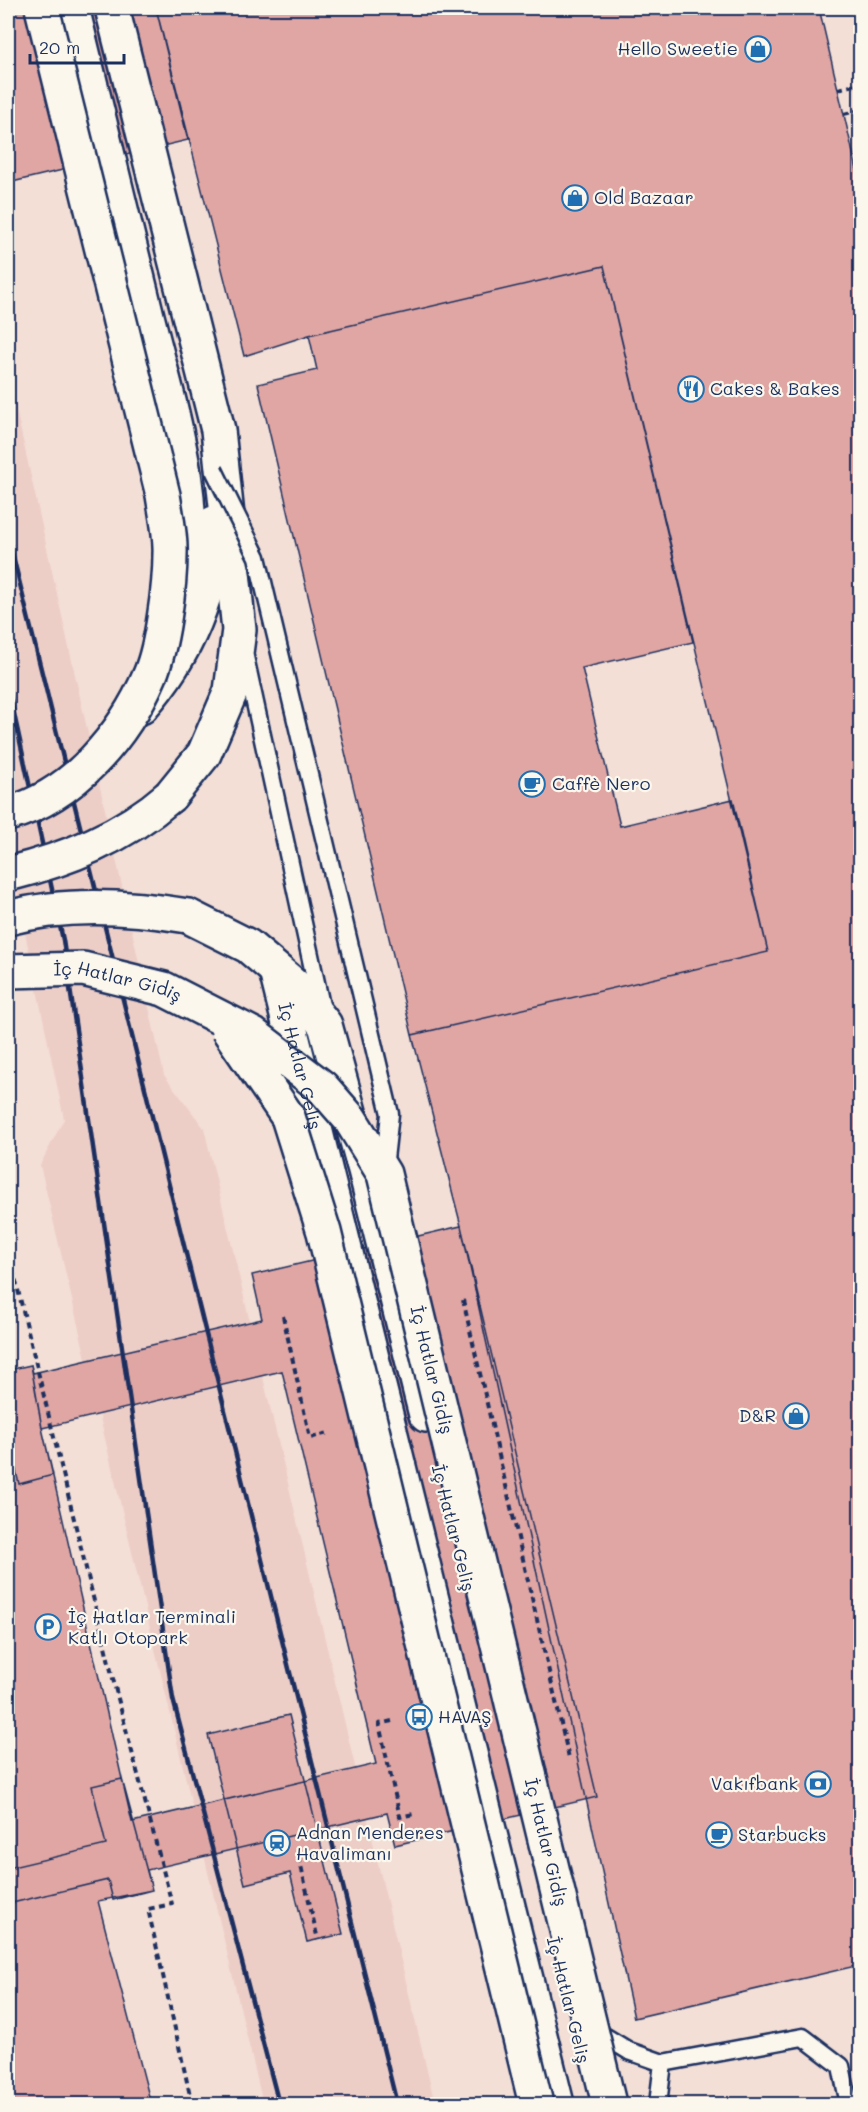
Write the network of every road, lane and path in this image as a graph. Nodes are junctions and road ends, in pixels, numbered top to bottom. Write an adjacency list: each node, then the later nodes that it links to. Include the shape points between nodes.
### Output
1 (42, 8): 11 (street, bridge, via 163,495 171,552 166,605 151,674)
2 (72, 8): 11 (street, bridge, via 189,501 189,564 175,640)
3 (103, 8): 9 (street)
4 (112, 8): 10 (street, via 218,430)
5 (861, 84): 6 (path)
6 (838, 89)
7 (861, 110): 8 (path)
8 (844, 114)
9 (214, 470): 11 (street, bridge, via 214,535 206,590 186,646 158,688); 19 (lane, bridge, via 257,557 390,1114)
10 (239, 630): 13 (street, bridge, via 231,691 204,754 170,796 137,823 104,841); 18 (lane)
11 (120, 731): 12 (street, bridge, via 78,776 25,809)
12 (8, 814)
13 (8, 874)
14 (8, 918): 15 (street, İç Hatlar Geliş, bridge, via 81,907 138,907 188,915 248,946)
15 (276, 969): 18 (street, İç Hatlar Geliş); 33 (street, İç Hatlar Geliş)
16 (8, 971): 17 (street, İç Hatlar Gidiş, bridge, via 83,969 164,989)
17 (221, 1018): 19 (street, İç Hatlar Gidiş, bridge, via 254,1035 322,1087 350,1119); 32 (street, İç Hatlar Gidiş, bridge, via 288,1117 324,1232)
18 (325, 1025): 29 (street, İç Hatlar Geliş, via 382,1240)
19 (384, 1174): 35 (street, İç Hatlar Gidiş, bridge)
20 (8, 1250): 31 (path, via 172,1904 148,1909)
21 (463, 1300): 25 (path)
22 (283, 1316): 23 (path, via 310,1438)
23 (328, 1433)
24 (392, 1721): 26 (path, via 379,1725 400,1817)
25 (569, 1758)
26 (414, 1814)
27 (299, 1857): 28 (path)
28 (318, 1940)
29 (572, 2018): 30 (lane, via 629,2051); 34 (street, İç Hatlar Geliş)
30 (663, 2063): 36 (lane); 37 (lane, via 803,2037 841,2066)
31 (192, 2104)
32 (536, 2104)
33 (557, 2104)
34 (595, 2104)
35 (609, 2104)
36 (658, 2104)
37 (849, 2104)

